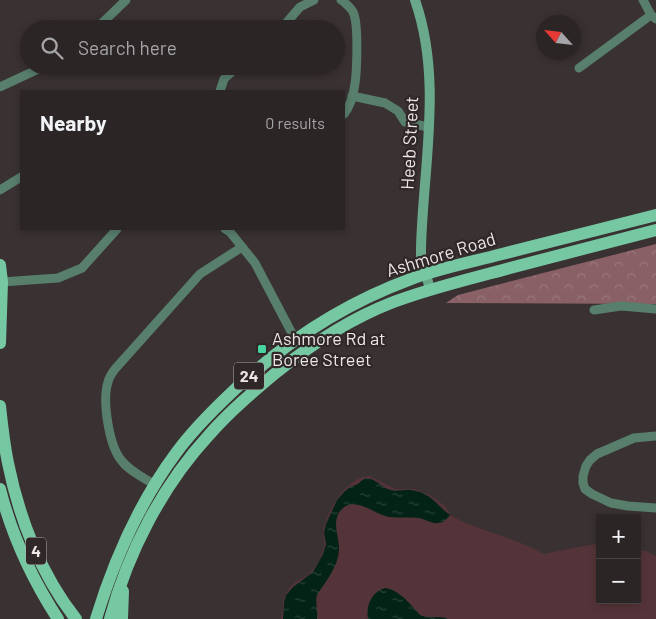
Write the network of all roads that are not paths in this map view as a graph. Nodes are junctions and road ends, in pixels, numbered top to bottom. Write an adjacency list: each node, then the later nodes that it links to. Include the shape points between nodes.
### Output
1 (126, 0): 7 (street)
2 (314, 0): 8 (street, via 300,7)
3 (341, 0): 14 (street, via 354,13 356,30 356,73)
4 (415, 0): 16 (street, Heeb Street, via 428,60)
5 (643, 0): 6 (street)
6 (653, 17): 9 (street)
7 (105, 20)
8 (289, 20)
9 (579, 68)
10 (26, 75): 12 (street)
11 (228, 75): 13 (street)
12 (0, 87)
13 (220, 90)
14 (352, 96): 15 (street); 16 (street, via 385,103 398,111 405,122)
15 (345, 113)
16 (428, 127): 25 (street, Heeb Street, via 421,248)
17 (20, 178): 18 (street)
18 (0, 190)
19 (656, 214): 25 (main road, Ashmore Road / 24)
20 (117, 230): 26 (street, via 82,268 58,278)
21 (227, 230): 23 (street)
22 (656, 230): 27 (main road, Ashmore Road / 24)
23 (242, 246): 30 (street, via 255,263); 34 (street, via 200,274 115,369 108,381 107,418 115,451 125,465)
24 (0, 265): 26 (main road)
25 (426, 274): 27 (street, Heeb Street); 30 (main road, Ashmore Road / 24, via 370,296)
26 (2, 282): 31 (main road)
27 (430, 289): 37 (main road, Ashmore Road / 24, via 347,324 302,352 234,409 174,480 143,531)
28 (656, 309): 29 (street, via 621,306)
29 (594, 310)
30 (295, 339): 34 (main road, Ashmore Road / 24, via 245,379 204,420)
31 (0, 343)
32 (0, 406): 39 (main road, 4, via 7,461 22,517 51,582)
33 (656, 436): 36 (street, via 634,438 597,454 586,466 583,476 585,489 611,503)
34 (155, 485): 40 (main road, Ashmore Road / 24, via 122,547)
35 (0, 489): 38 (main road, 4, via 28,566)
36 (656, 508)
37 (124, 574): 41 (main road, Ashmore Road / 24); 42 (main road)
38 (58, 619)
39 (76, 619)
40 (96, 619)
41 (110, 619)
42 (122, 619)

